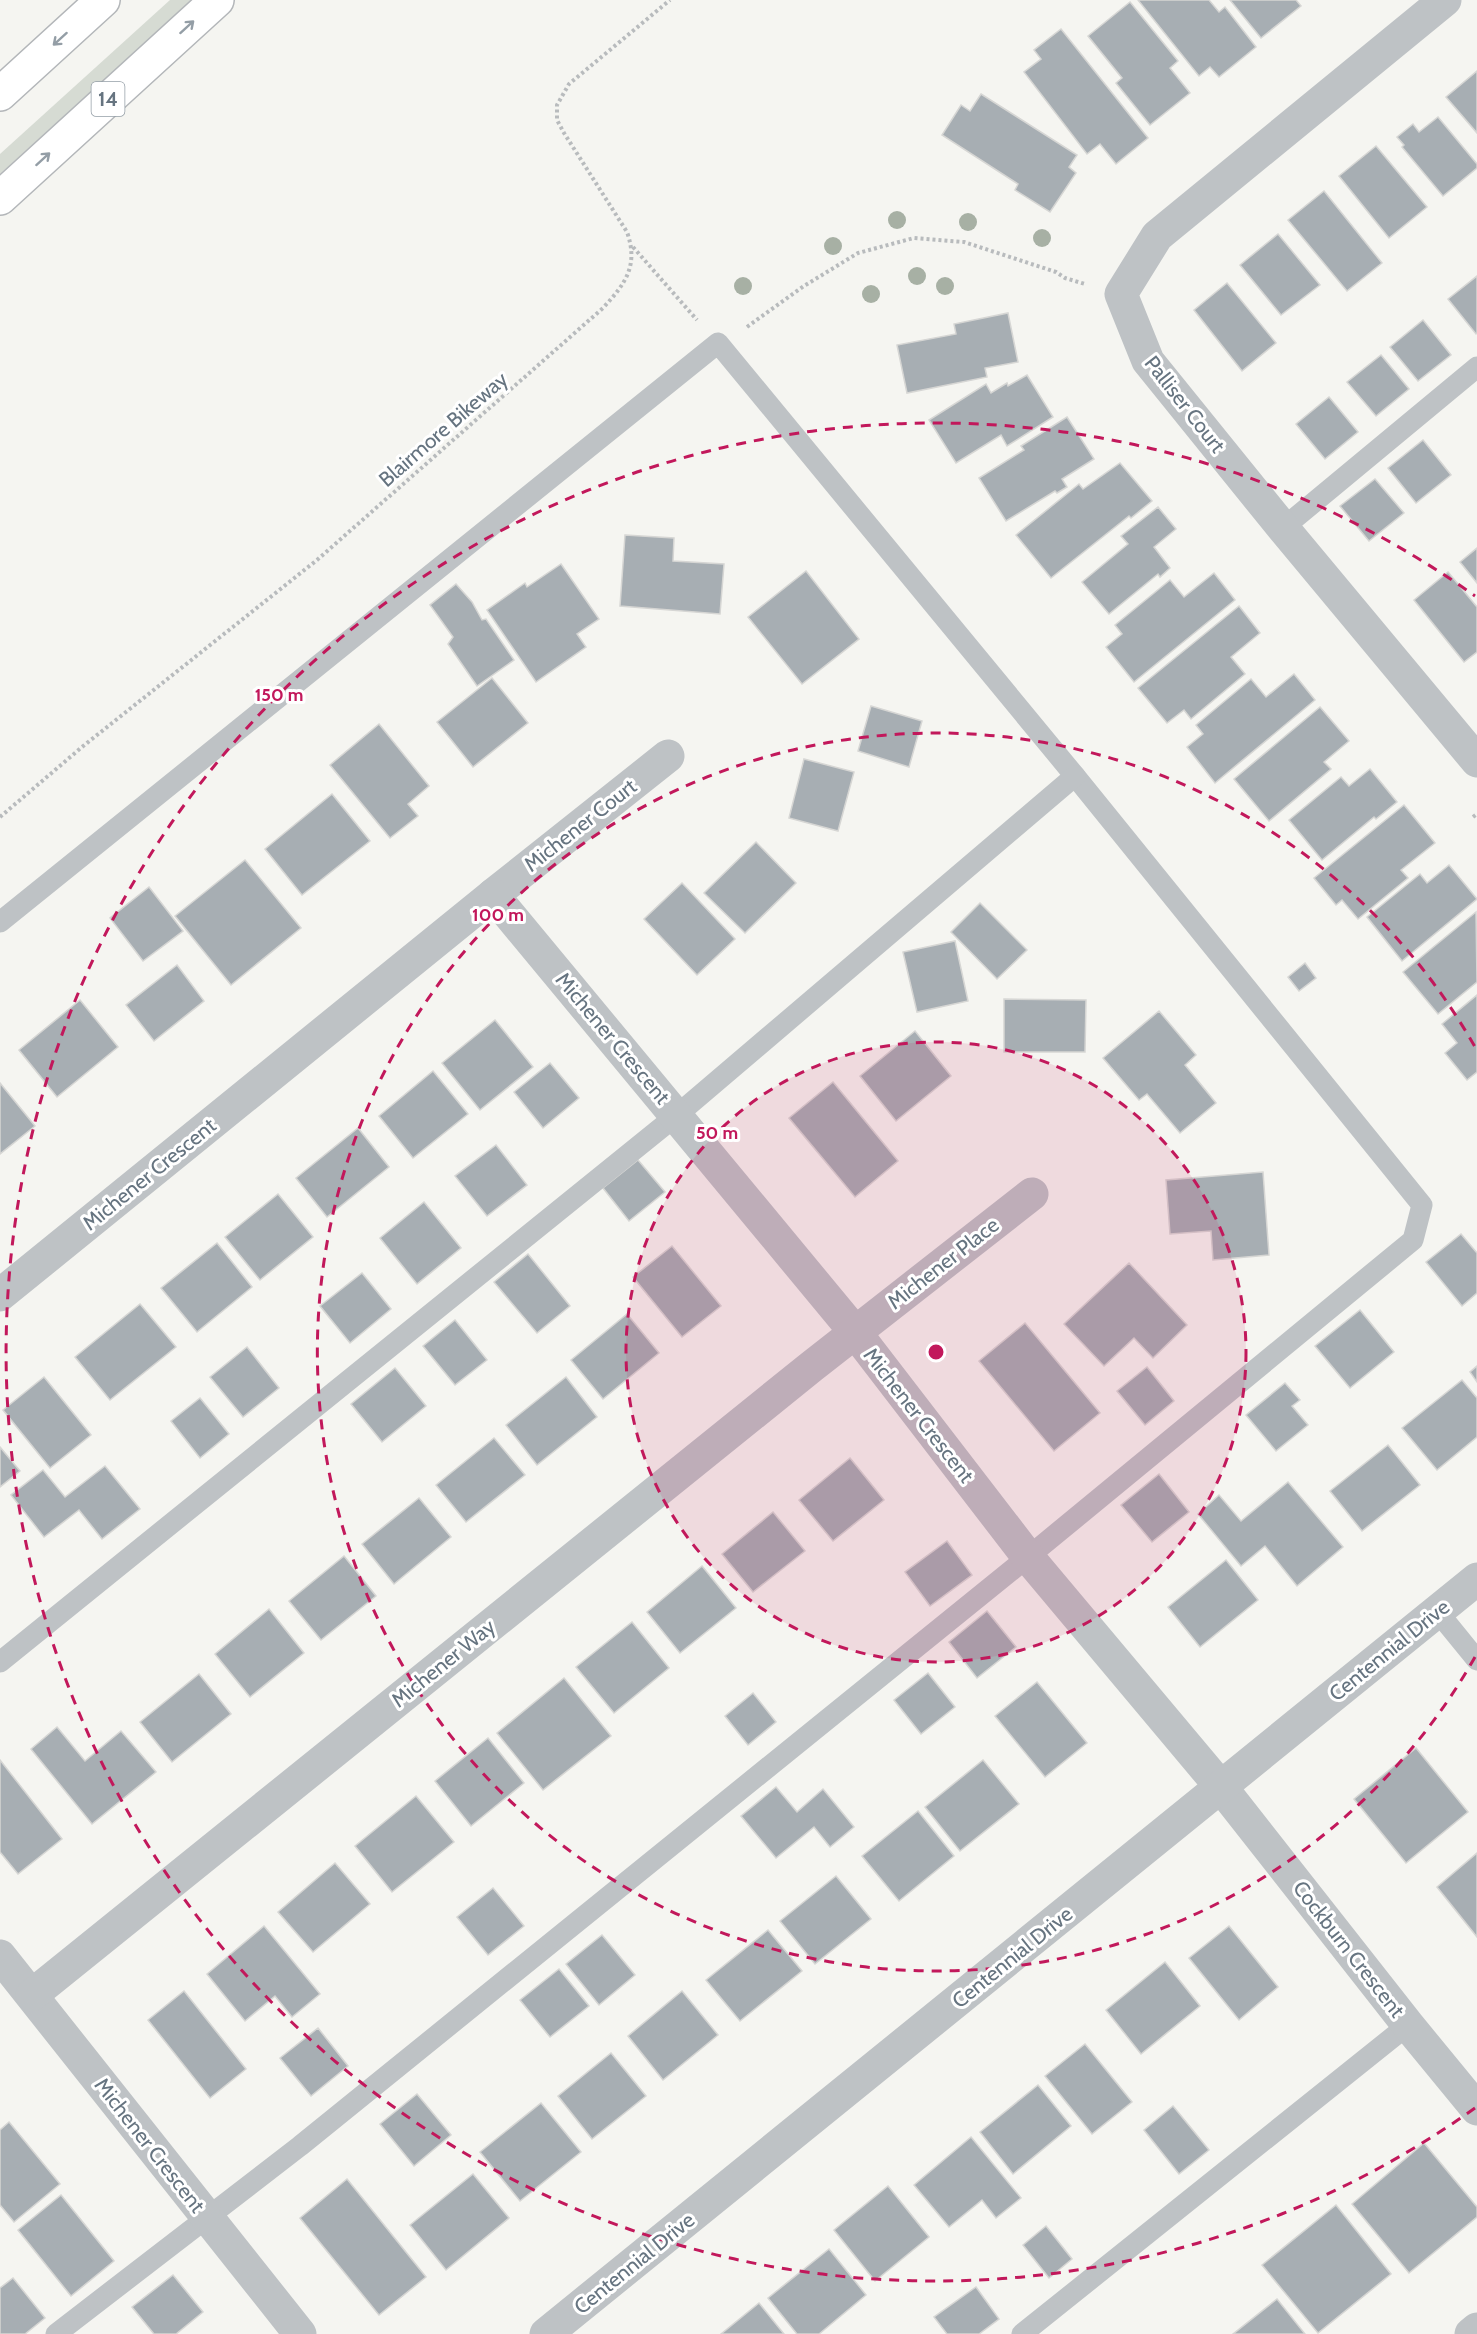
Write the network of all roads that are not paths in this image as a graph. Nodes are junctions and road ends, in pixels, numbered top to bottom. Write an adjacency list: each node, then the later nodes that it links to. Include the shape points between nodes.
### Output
1 (103, 0): 4 (highway, one-way to 4)
2 (217, 0): 5 (highway, 14, one-way to 2)
3 (1445, 0): 7 (street, Palliser Court, via 1157,236 1121,294 1148,361)
4 (0, 94)
5 (0, 198)
6 (1477, 367): 7 (lane)
7 (1283, 528): 9 (street, Palliser Court)
8 (668, 756): 11 (street, Michener Court)
9 (1477, 760)
10 (1075, 776): 12 (lane, via 718,344); 13 (lane); 17 (lane, via 1422,1205 1413,1240)
11 (493, 895): 13 (street, Michener Crescent); 15 (street, Michener Crescent)
12 (0, 922)
13 (677, 1115): 16 (street, Michener Crescent); 21 (lane)
14 (1032, 1194): 16 (street, Michener Place)
15 (0, 1295)
16 (855, 1332): 17 (street, Michener Crescent); 24 (street, Michener Way)
17 (1028, 1557): 22 (street, Michener Crescent); 27 (lane)
18 (1477, 1579): 19 (street, Centennial Drive)
19 (1437, 1611): 20 (lane); 22 (street, Centennial Drive)
20 (1477, 1660)
21 (0, 1662)
22 (1221, 1787): 25 (street, Cockburn Crescent); 31 (street, Centennial Drive)
23 (0, 1956): 24 (street, Michener Crescent)
24 (32, 1995): 27 (street, Michener Crescent)
25 (1408, 2025): 26 (street, Cockburn Crescent); 32 (lane)
26 (1477, 2109)
27 (206, 2218): 29 (lane); 30 (street, Michener Crescent)
28 (1477, 2329): 33 (street)
29 (56, 2334)
30 (300, 2334)
31 (546, 2334)
32 (1022, 2334)
33 (1471, 2334)

